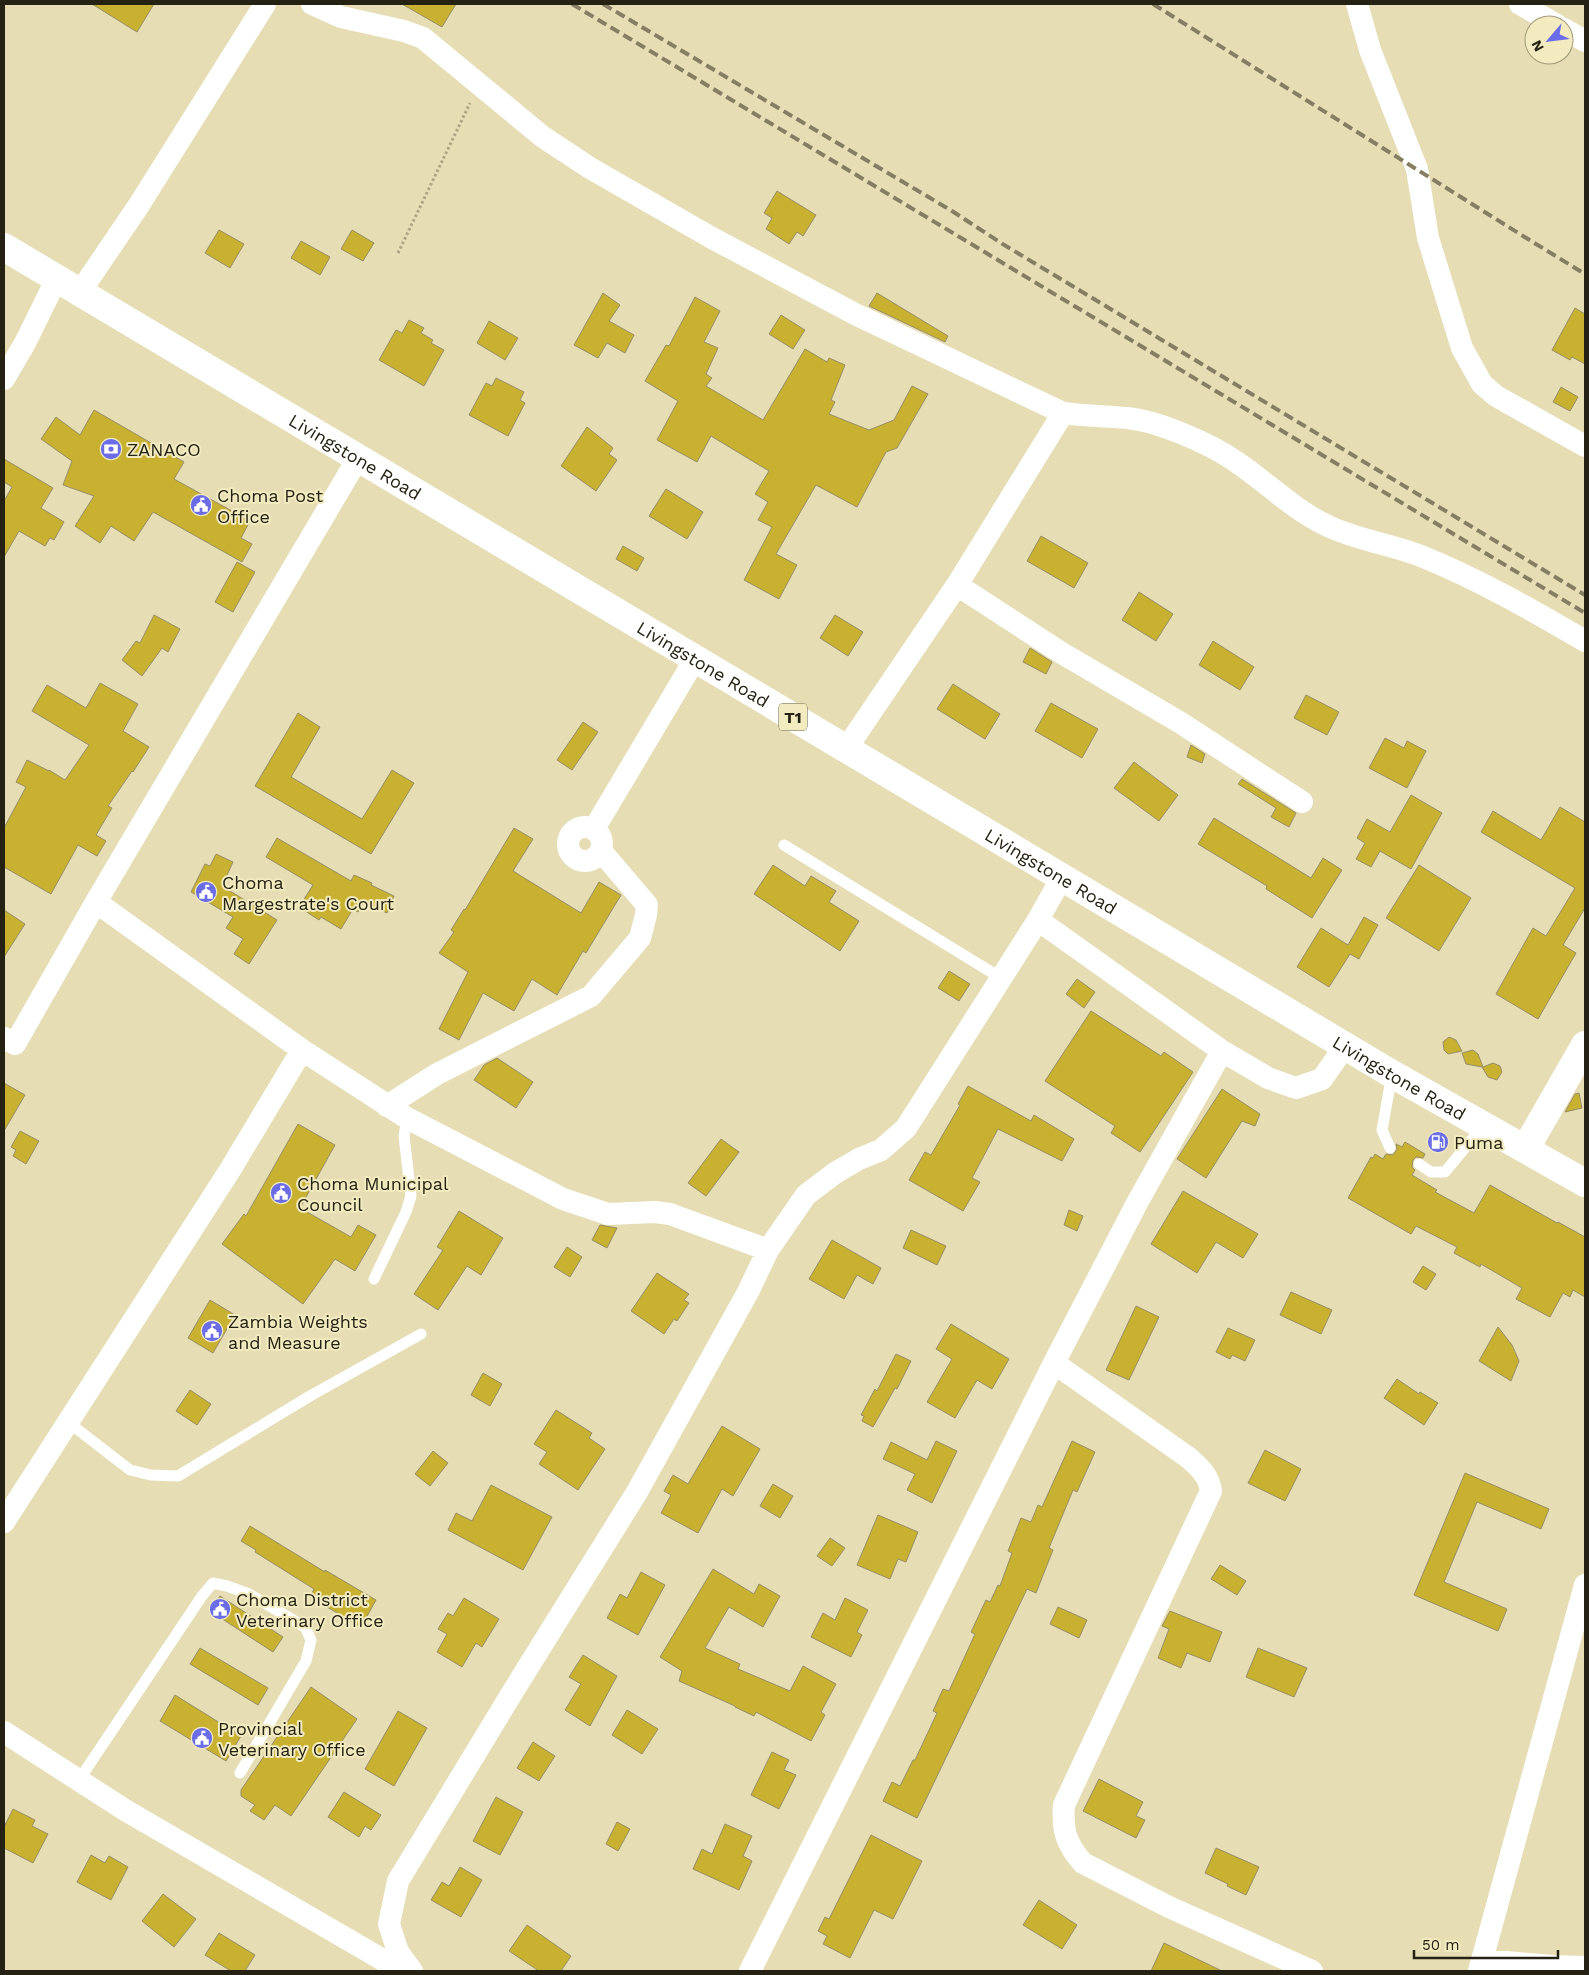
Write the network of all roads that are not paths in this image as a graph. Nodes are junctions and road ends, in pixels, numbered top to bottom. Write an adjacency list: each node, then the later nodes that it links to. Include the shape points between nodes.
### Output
1 (265, 4): 10 (street, via 139,205)
2 (312, 4): 12 (street, via 340,17 423,38 543,137 712,238 855,314)
3 (1357, 4): 13 (street, via 1370,50 1417,169 1428,238 1462,348 1482,384 1496,396)
4 (1520, 4): 5 (street)
5 (1539, 15)
6 (1574, 35): 7 (street)
7 (1585, 41)
8 (4, 247): 9 (main road, Livingstone Road / T1)
9 (57, 278): 10 (main road, Livingstone Road / T1); 11 (street)
10 (80, 292): 14 (main road, Livingstone Road / T1)
11 (4, 379)
12 (1063, 413): 15 (street); 16 (street, via 1129,418 1208,445 1235,460 1310,518 1354,536 1420,556 1521,603)
13 (1585, 446)
14 (358, 458): 17 (main road, Livingstone Road / T1); 24 (street)
15 (957, 586): 18 (street); 19 (street, via 1060,652 1181,722)
16 (1585, 641)
17 (695, 659): 18 (main road, Livingstone Road / T1); 20 (street)
18 (846, 749): 23 (main road, Livingstone Road / T1)
19 (1302, 802)
20 (594, 829): 22 (street, via 602,839); 22 (street, via 586,826 577,829 568,844 571,853 586,861)
21 (784, 845): 26 (lane)
22 (601, 851): 33 (street, via 647,905 640,938 591,996 437,1074)
23 (1062, 877): 25 (street); 29 (main road, Livingstone Road / T1)
24 (96, 902): 27 (street, via 15,1044); 30 (street)
25 (1038, 920): 26 (street); 31 (street)
26 (1002, 978): 40 (street, via 906,1128 880,1150 834,1173 806,1195)
27 (4, 1038)
28 (1585, 1045): 37 (main road)
29 (1345, 1046): 31 (street, via 1322,1079 1296,1088 1268,1078); 32 (main road, Livingstone Road / T1)
30 (302, 1050): 33 (street); 44 (street, via 230,1170)
31 (1222, 1051): 43 (street, via 1137,1203)
32 (1392, 1074): 35 (main road, Livingstone Road / T1); 36 (lane, via 1382,1130)
33 (387, 1106): 34 (street)
34 (406, 1118): 40 (street, via 563,1199 608,1214 670,1214); 41 (lane, via 404,1136 411,1196)
35 (1484, 1125): 37 (main road, Livingstone Road / T1); 38 (lane, via 1444,1172 1431,1172)
36 (1390, 1148)
37 (1526, 1148): 39 (main road, Livingstone Road / T1)
38 (1419, 1164)
39 (1585, 1183)
40 (768, 1250): 53 (street, via 637,1492 398,1882 389,1924 398,1952)
41 (374, 1279)
42 (421, 1334): 44 (lane, via 178,1476 130,1470)
43 (1054, 1363): 54 (street); 55 (street, via 1189,1458 1204,1472 1211,1491 1064,1805 1062,1824 1067,1839 1083,1863 1169,1907)
44 (68, 1422): 45 (street)
45 (4, 1522)
46 (1585, 1585): 50 (street)
47 (4, 1732): 49 (street)
48 (240, 1773): 49 (lane, via 306,1661 312,1640 305,1627 249,1594 213,1583)
49 (79, 1780): 52 (street)
50 (1481, 1966): 51 (street)
51 (1585, 1967)
52 (402, 1971)
53 (412, 1971)
54 (750, 1971)
55 (1312, 1971)

